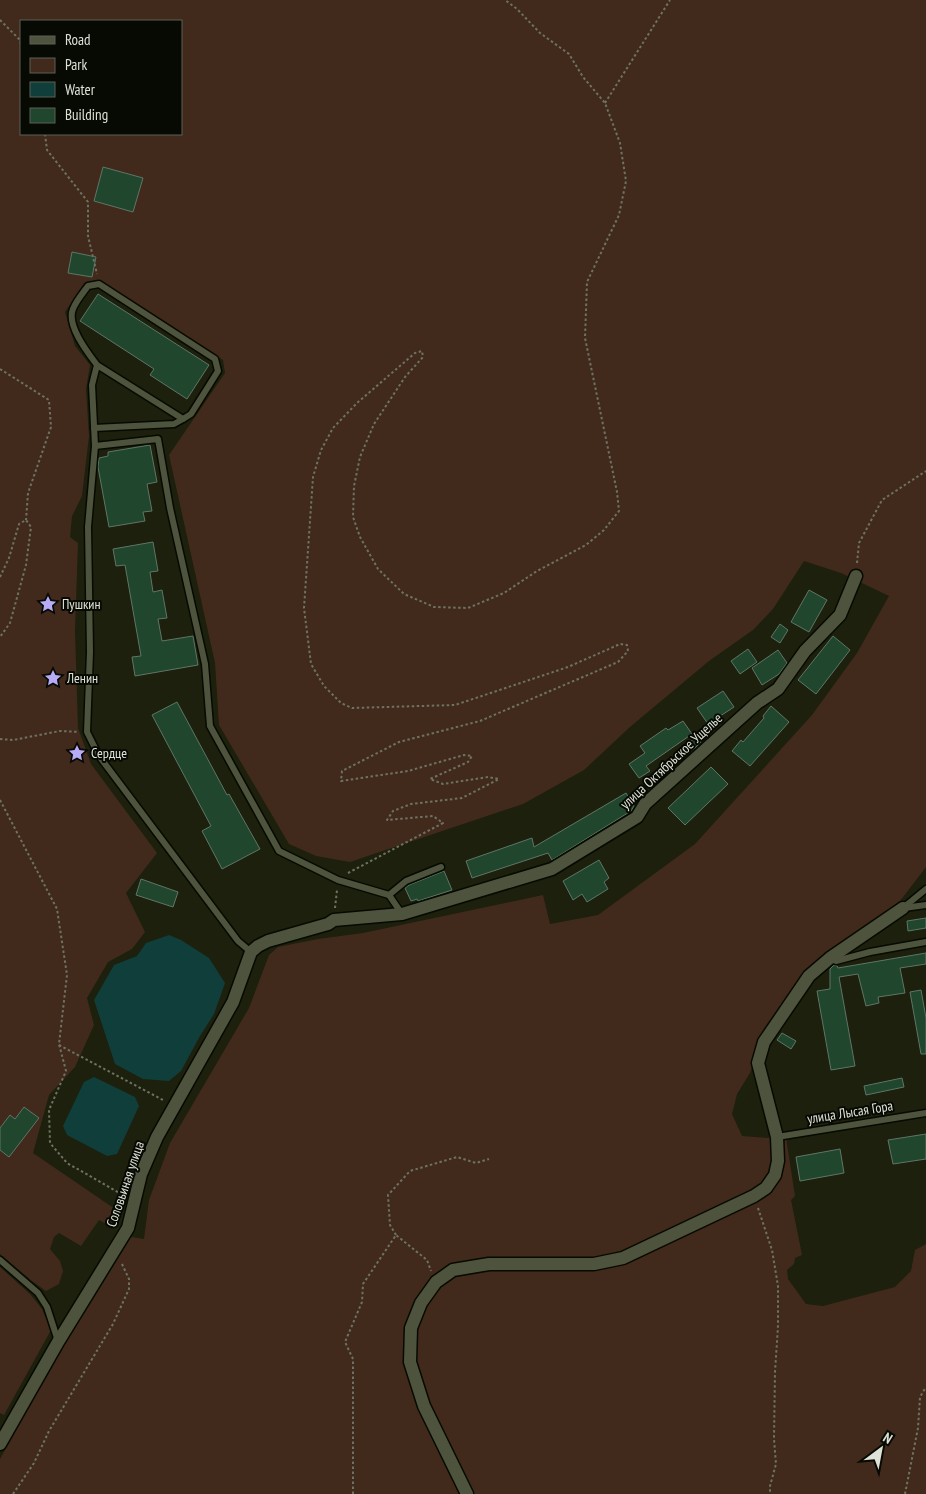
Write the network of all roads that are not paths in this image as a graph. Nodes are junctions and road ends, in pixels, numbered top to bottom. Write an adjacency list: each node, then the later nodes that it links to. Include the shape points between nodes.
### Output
1 (97, 365): 2 (lane); 2 (lane, via 79,339 72,310 88,286 99,284 215,359 218,371 191,414); 3 (lane, via 92,385)
2 (183, 418): 3 (lane, via 174,424)
3 (94, 428): 4 (lane)
4 (95, 446): 8 (lane, via 158,439 205,664 210,726 278,851 338,880); 13 (lane, via 88,527 90,652 87,732 100,756 238,941)
5 (856, 576): 11 (street, улица Октябрьское Ущелье, via 840,615 806,651 778,689 757,703 646,804 637,817 552,868)
6 (441, 867): 8 (lane, via 406,881)
7 (926, 889): 10 (lane)
8 (388, 895): 11 (lane)
9 (926, 905): 10 (lane)
10 (903, 908): 14 (street)
11 (402, 914): 13 (street, улица Октябрьское Ущелье, via 334,920 268,941)
12 (926, 942): 14 (lane, via 836,961)
13 (251, 952): 18 (street, Соловьиная улица, via 233,1002 157,1137 141,1174 128,1228)
14 (830, 958): 16 (street, via 810,976 764,1042 758,1063)
15 (926, 1113): 16 (lane, улица Лысая Гора)
16 (777, 1137): 20 (street, via 775,1176 766,1188 623,1258 594,1264 489,1264 453,1270 436,1282 421,1303 411,1328 410,1362 424,1406)
17 (0, 1260): 18 (lane, via 38,1293 47,1307)
18 (58, 1342): 19 (street, Соловьиная улица)
19 (0, 1444)
20 (467, 1494)

